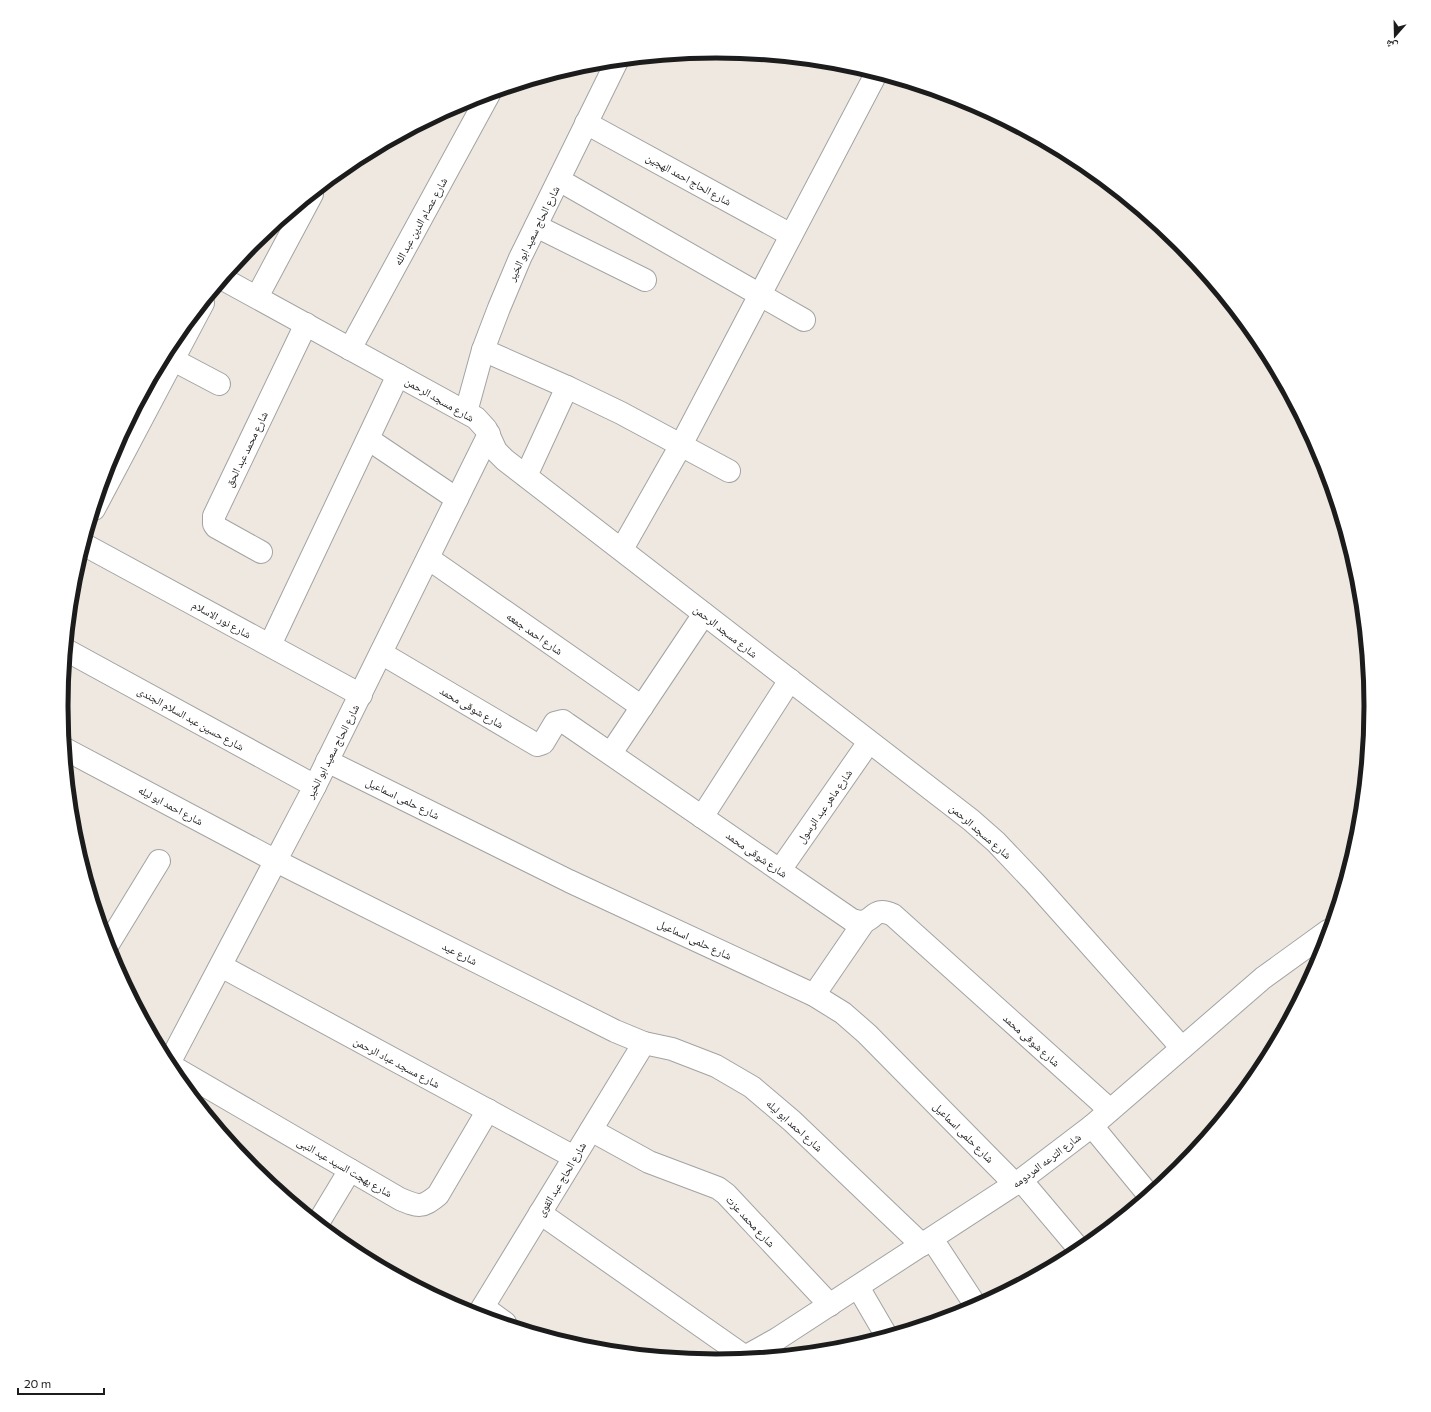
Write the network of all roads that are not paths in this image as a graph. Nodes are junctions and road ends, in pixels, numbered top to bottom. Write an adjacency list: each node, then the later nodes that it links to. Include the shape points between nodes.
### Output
1 (615, 66): 4 (street, شارع الحاج سعيد ابو الخير)
2 (874, 78): 8 (street)
3 (476, 104): 15 (street, شارع عصام الدين عبد الله)
4 (586, 124): 5 (street, شارع الحاج سعيد ابو الخير); 8 (street, شارع الحاج احمد الهجين)
5 (559, 180): 7 (street, شارع الحاج سعيد ابو الخير); 11 (street)
6 (307, 204): 12 (street)
7 (536, 226): 9 (street); 16 (street, شارع الحاج سعيد ابو الخير)
8 (791, 235): 11 (street)
9 (645, 280)
10 (226, 281): 12 (street, شارع مسجد الرحمن)
11 (760, 295): 13 (street); 26 (street)
12 (257, 297): 14 (street, شارع مسجد الرحمن)
13 (804, 320)
14 (306, 324): 15 (street, شارع مسجد الرحمن); 32 (street, شارع محمد عبد الحق, via 214,516 216,527)
15 (350, 349): 19 (street, شارع مسجد الرحمن)
16 (483, 350): 21 (street); 22 (street, شارع الحاج سعيد ابو الخير)
17 (169, 358): 20 (street)
18 (159, 374): 24 (street)
19 (398, 375): 22 (street, شارع مسجد الرحمن); 25 (street)
20 (219, 384)
21 (567, 387): 26 (street); 28 (street)
22 (466, 412): 23 (street, شارع مسجد الرحمن, via 476,418)
23 (489, 434): 28 (street, شارع مسجد الرحمن, via 496,451); 29 (street, شارع الحاج سعيد ابو الخير)
24 (126, 437)
25 (368, 439): 29 (street); 35 (street)
26 (681, 446): 27 (street); 31 (street)
27 (729, 471)
28 (526, 476): 31 (street, شارع مسجد الرحمن)
29 (457, 499): 33 (street, شارع الحاج سعيد ابو الخير)
30 (88, 546): 35 (street, شارع نور الاسلام)
31 (622, 550): 34 (street, شارع مسجد الرحمن)
32 (261, 552)
33 (428, 558): 37 (street, شارع الحاج سعيد ابو الخير); 40 (street, شارع احمد جمعه)
34 (704, 614): 38 (street, شارع مسجد الرحمن); 40 (street)
35 (270, 645): 39 (street, شارع نور الاسلام)
36 (70, 652): 45 (street, شارع حسين عبد السلام الجندى)
37 (381, 653): 39 (street, شارع الحاج سعيد ابو الخير); 43 (street, شارع شوقى محمد, via 537,745 543,743 555,723 563,721)
38 (790, 680): 41 (street, شارع مسجد الرحمن); 46 (street)
39 (361, 695): 44 (street, شارع الحاج سعيد ابو الخير)
40 (642, 707): 43 (street)
41 (869, 742): 49 (street, شارع ماهر عبد الرسول); 56 (street, شارع مسجد الرحمن, via 996,842)
42 (69, 751): 48 (street, شارع احمد ابو ليله)
43 (611, 753): 46 (street, شارع شوقى محمد)
44 (327, 761): 45 (street, شارع الحاج سعيد ابو الخير); 54 (street, شارع حلمى اسماعيل, via 569,881)
45 (315, 786): 48 (street, شارع الحاج سعيد ابو الخير)
46 (702, 817): 49 (street, شارع شوقى محمد)
47 (159, 861): 52 (street)
48 (276, 861): 53 (street, شارع الحاج سعيد ابو الخير); 55 (street, شارع عيد, via 608,1028)
49 (780, 870): 50 (street, شارع شوقى محمد, via 852,920)
50 (864, 922): 54 (street); 60 (street, شارع شوقى محمد, via 881,911 893,914)
51 (1321, 936): 56 (street, شارع الترعه المردومه, via 1263,978)
52 (111, 939)
53 (221, 966): 57 (street, شارع الحاج سعيد ابو الخير); 59 (street, شارع مسجد عباد الرحمن)
54 (814, 995): 65 (street, شارع حلمى اسماعيل, via 843,1013 867,1034)
55 (644, 1043): 62 (street, شارع الحاج عبد القوى); 69 (street, شارع احمد ابو ليله, via 672,1049 716,1066 752,1087)
56 (1182, 1048): 60 (street, شارع الترعه المردومه)
57 (172, 1058)
58 (182, 1073): 64 (street, شارع بهجت السيد عبد النبى)
59 (488, 1110): 63 (street, شارع مسجد عباد الرحمن); 64 (street, شارع بهجت السيد عبد النبى, via 438,1195 429,1202 416,1206)
60 (1110, 1110): 61 (street, شارع الترعه المردومه)
61 (1092, 1126): 65 (street, شارع الترعه المردومه); 66 (street)
62 (591, 1130): 63 (street, شارع الحاج عبد القوى); 73 (street, شارع محمد عزت, via 649,1162 718,1188)
63 (574, 1157): 67 (street, شارع الحاج عبد القوى)
64 (350, 1170): 68 (street)
65 (1018, 1182): 69 (street, شارع الترعه المردومه); 70 (street, شارع حلمى اسماعيل)
66 (1145, 1191)
67 (540, 1213): 74 (street, شارع الحاج عبد القوى); 77 (street)
68 (320, 1219)
69 (927, 1242): 71 (street, شارع الترعه المردومه); 72 (street, شارع احمد ابو ليله)
70 (1076, 1245)
71 (858, 1286): 73 (street, شارع الترعه المردومه); 75 (street)
72 (972, 1301)
73 (830, 1305): 76 (street, شارع الترعه المردومه)
74 (481, 1311)
75 (884, 1332)
76 (781, 1346): 78 (street, شارع الترعه المردومه)
77 (738, 1353)
78 (757, 1353)

